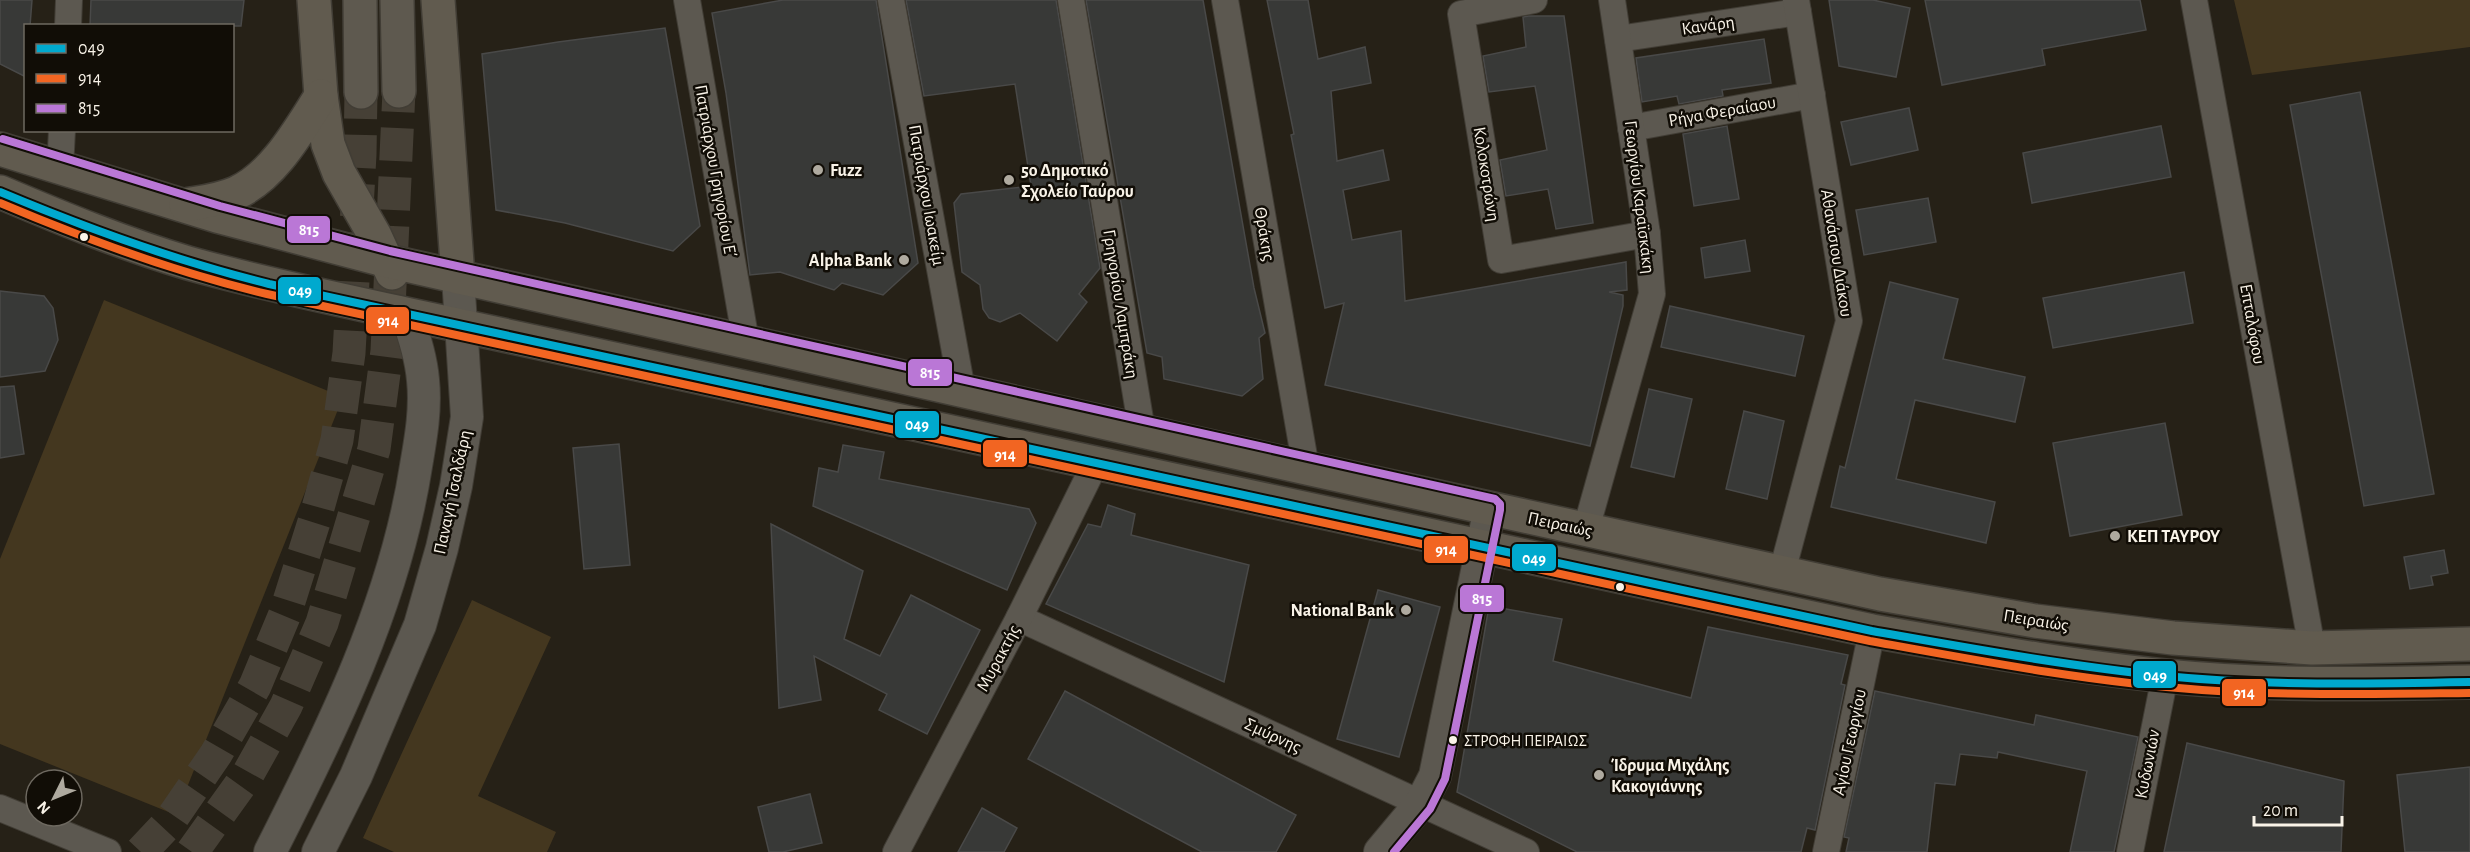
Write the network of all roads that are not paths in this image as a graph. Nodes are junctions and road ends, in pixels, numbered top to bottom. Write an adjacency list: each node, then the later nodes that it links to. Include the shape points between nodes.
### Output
1 (69, 0): 14 (street)
2 (314, 0): 19 (main road)
3 (360, 0): 17 (main road)
4 (397, 0): 16 (main road)
5 (687, 0): 31 (street, Πατριάρχου Γρηγορίου Ε΄)
6 (891, 0): 32 (street, Πατριάρχου Ιωακείμ)
7 (1071, 0): 33 (street, Γρηγορίου Λαμπράκη)
8 (1224, 0): 35 (street, Θράκης)
9 (1534, 0): 26 (street, Κολοκοτρώνη, via 1461,14 1501,260)
10 (1612, 0): 15 (street, Γεωργίου Καραϊσκάκη)
11 (2194, 0): 43 (street, Επταλόφου)
12 (443, 1): 28 (main road, Παναγή Τσαλδάρη)
13 (1797, 6): 15 (street, Κανάρη); 18 (street, Αθανάσιου Διάκου)
14 (68, 24)
15 (1618, 39): 20 (street, Γεωργίου Καραϊσκάκη)
16 (399, 91)
17 (361, 93)
18 (1812, 95): 20 (street, Ρήγα Φεραίαου); 39 (street, Αθανάσιου Διάκου, via 1849,321)
19 (321, 96): 25 (main road, via 299,131 259,177 221,199); 27 (main road, via 327,144)
20 (1631, 128): 26 (street, Γεωργίου Καραϊσκάκη)
21 (62, 132): 23 (street)
22 (0, 149): 23 (main road, Πειραιώς)
23 (60, 169): 25 (main road, Πειραιώς)
24 (0, 192): 29 (main road, Πειραιώς, via 188,262)
25 (184, 205): 27 (main road, Πειραιώς)
26 (1647, 234): 37 (street, Γεωργίου Καραϊσκάκη, via 1652,294)
27 (388, 261): 28 (main road, Πειραιώς); 29 (main road)
28 (458, 277): 30 (street, Παναγή Τσαλδάρη); 31 (main road, Πειραιώς)
29 (406, 314): 30 (main road, Πειραιώς); 49 (street, via 423,379 424,415 399,551 380,609 316,762)
30 (462, 326): 34 (main road, Πειραιώς); 50 (street, Παναγή Τσαλδάρη, via 467,417 442,548 420,625 356,776)
31 (746, 342): 32 (main road, Πειραιώς)
32 (962, 390): 33 (main road, Πειραιώς)
33 (1142, 431): 35 (main road, Πειραιώς)
34 (1096, 462): 38 (main road, Πειραιώς); 40 (street, Μυρακτής)
35 (1306, 468): 36 (main road, Πειραιώς)
36 (1490, 508): 37 (main road, Πειραιώς); 38 (street)
37 (1586, 529): 39 (main road, Πειραιώς)
38 (1484, 546): 41 (main road, Πειραιώς); 46 (street, via 1441,756)
39 (1782, 572): 43 (main road, Πειραιώς, via 2035,621 2173,638)
40 (1019, 618): 46 (street, Σμύρνης); 51 (street, Μυρακτής)
41 (1872, 631): 44 (main road, Πειραιώς, via 2034,659); 54 (street, Αγίου Γεωργίου)
42 (2470, 644): 43 (main road, Πειραιώς)
43 (2312, 648)
44 (2165, 676): 45 (main road, Πειραιώς, via 2308,685); 55 (street, Κυδωνιών)
45 (2470, 682)
46 (1421, 803): 52 (street); 53 (street, Σμύρνης)
47 (0, 808): 48 (street)
48 (108, 852)
49 (270, 852)
50 (318, 852)
51 (896, 852)
52 (1380, 852)
53 (1526, 852)
54 (1826, 852)
55 (2130, 852)

